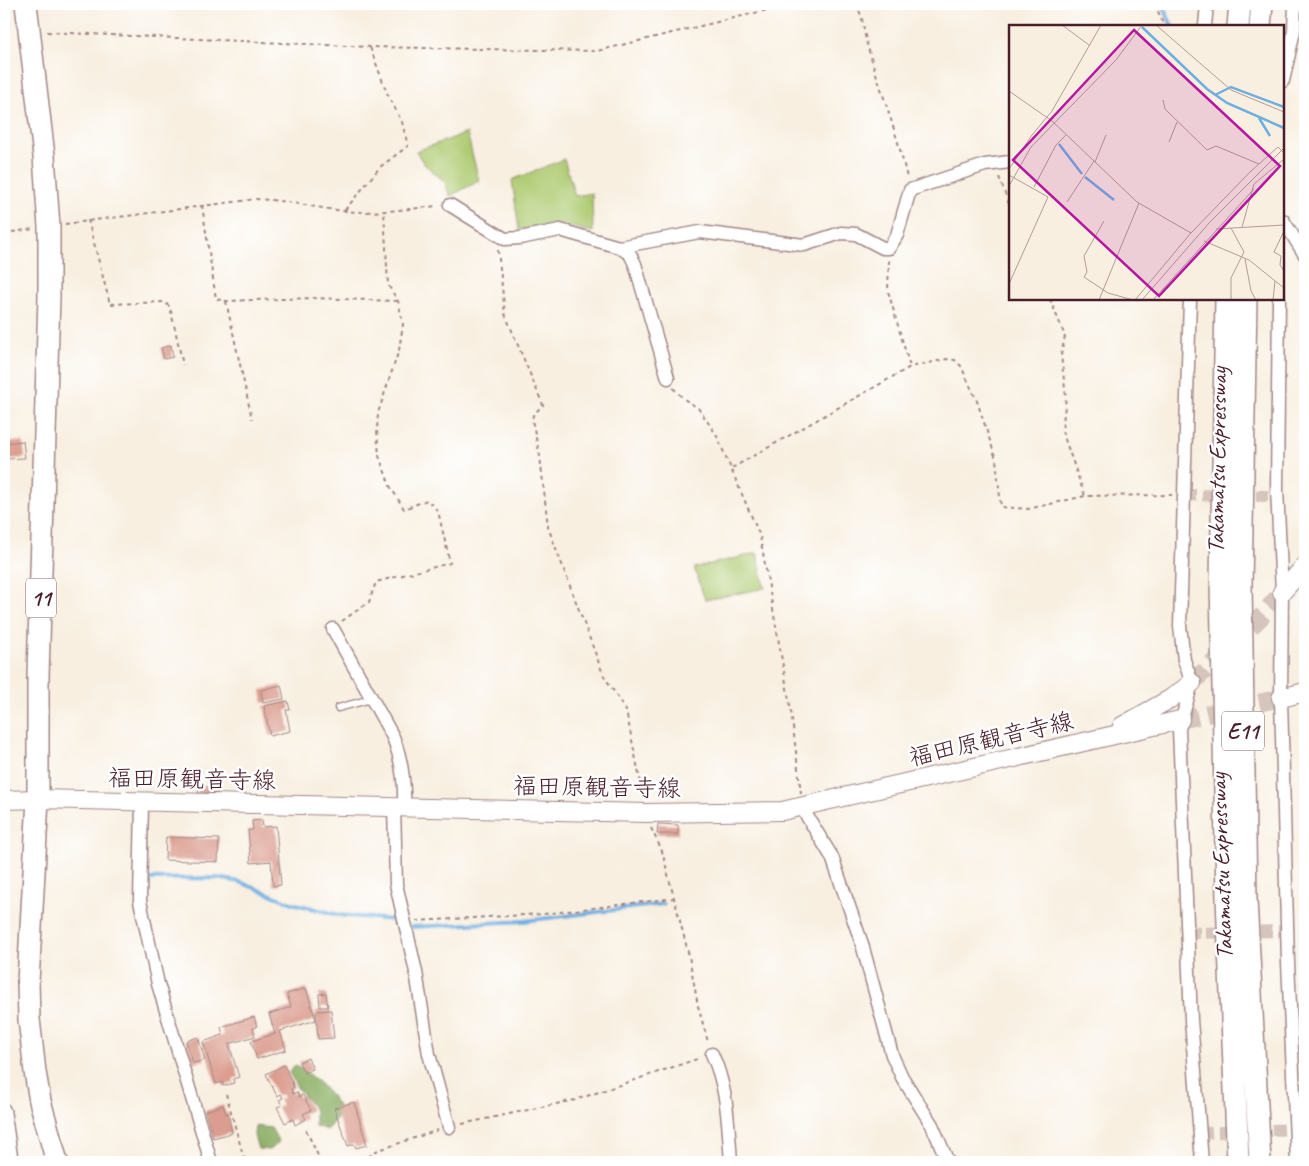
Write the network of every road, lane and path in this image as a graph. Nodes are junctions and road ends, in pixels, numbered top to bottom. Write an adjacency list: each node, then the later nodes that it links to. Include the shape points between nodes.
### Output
1 (26, 4): 13 (highway, 11)
2 (792, 4): 14 (path, via 597,51)
3 (855, 4): 18 (path, via 860,10 866,42 901,147)
4 (1155, 4): 9 (path)
5 (1207, 4): 10 (street)
6 (1240, 4): 11 (highway)
7 (1262, 4): 12 (highway)
8 (1295, 4): 15 (street, via 1294,31)
9 (1164, 25)
10 (1205, 25)
11 (1238, 25)
12 (1260, 25)
13 (29, 32): 14 (path); 27 (highway, 11)
14 (370, 47): 22 (path, via 402,122 408,146 380,167)
15 (1284, 76)
16 (1009, 162): 17 (street)
17 (995, 165): 18 (street, via 985,165); 19 (path)
18 (910, 190): 31 (street, via 897,235)
19 (1009, 204)
20 (202, 205): 22 (path, via 256,199 286,200); 25 (path); 38 (path, via 216,299)
21 (450, 205): 23 (path); 29 (street)
22 (345, 211): 23 (path)
23 (384, 211): 39 (path, via 388,286)
24 (4, 220): 28 (path)
25 (88, 220): 27 (path); 40 (path, via 110,304 164,302 170,307)
26 (1284, 226): 32 (street)
27 (49, 227): 28 (path); 57 (highway, 11)
28 (5, 233)
29 (497, 235): 30 (street, via 505,239 520,238 560,230); 62 (path, via 505,314 543,405 532,420 540,456 548,527 603,674 626,711)
30 (619, 247): 31 (street, via 700,232 804,246 841,233 856,234); 42 (street, via 630,254 635,264)
31 (889, 248): 41 (path, via 888,291)
32 (1305, 255)
33 (1050, 300): 46 (path, via 1065,336 1061,355 1066,396 1062,431)
34 (1190, 300): 45 (street)
35 (1226, 300): 79 (highway, Takamatsu Expressway / E11, via 1221,581 1227,898)
36 (1246, 300): 80 (highway, Takamatsu Expressway / E11, via 1241,604 1246,900)
37 (1279, 300): 48 (street, via 1277,489)
38 (226, 301): 39 (path, via 313,298); 43 (path)
39 (398, 301): 49 (path, via 402,324 400,350 378,413 379,456 390,486 404,509 427,500 438,511 450,562 376,582 369,602)
40 (183, 365)
41 (910, 367): 44 (path); 46 (path, via 947,359 955,360 961,366 977,401 996,459 1001,508 1028,509)
42 (668, 378): 44 (path, via 674,389 706,417)
43 (252, 419)
44 (732, 468): 61 (path, via 760,536 764,555 796,743)
45 (1184, 495): 46 (path); 50 (street, via 1180,626 1184,660)
46 (1085, 496)
47 (1305, 566): 48 (main road)
48 (1282, 592): 52 (street)
49 (333, 629): 53 (street)
50 (1192, 683): 55 (street); 56 (main road, via 1170,699)
51 (1305, 692): 52 (main road)
52 (1281, 698): 81 (street)
53 (371, 699): 54 (lane); 60 (street, via 400,754 404,788)
54 (338, 708)
55 (1180, 725): 56 (main road, 福田原観音寺線); 78 (street, via 1191,1020)
56 (1098, 737): 61 (main road, 福田原観音寺線)
57 (38, 799): 58 (main road, 福田原観音寺線); 59 (main road, 福田原観音寺線); 71 (highway, 11, via 28,982 29,1019 40,1100)
58 (4, 800)
59 (142, 802): 60 (main road, 福田原観音寺線); 72 (street, via 140,901 158,984)
60 (399, 806): 62 (main road, 福田原観音寺線); 64 (street, via 396,884)
61 (802, 808): 62 (main road, 福田原観音寺線, via 739,813); 77 (street, via 832,857 862,944 892,1055 902,1078 932,1125)
62 (647, 813): 63 (path)
63 (675, 898): 64 (path, via 524,916); 65 (path, via 698,1006)
64 (403, 921): 68 (street, via 416,972 429,1054)
65 (712, 1054): 68 (path, via 575,1100); 76 (street, via 726,1092)
66 (226, 1094): 73 (path)
67 (4, 1110): 70 (street)
68 (449, 1127): 75 (path, via 376,1151)
69 (306, 1130): 74 (path)
70 (12, 1162)
71 (58, 1162)
72 (211, 1162)
73 (245, 1162)
74 (321, 1162)
75 (362, 1162)
76 (731, 1162)
77 (948, 1162)
78 (1202, 1162)
79 (1238, 1162)
80 (1260, 1162)
81 (1297, 1162)

